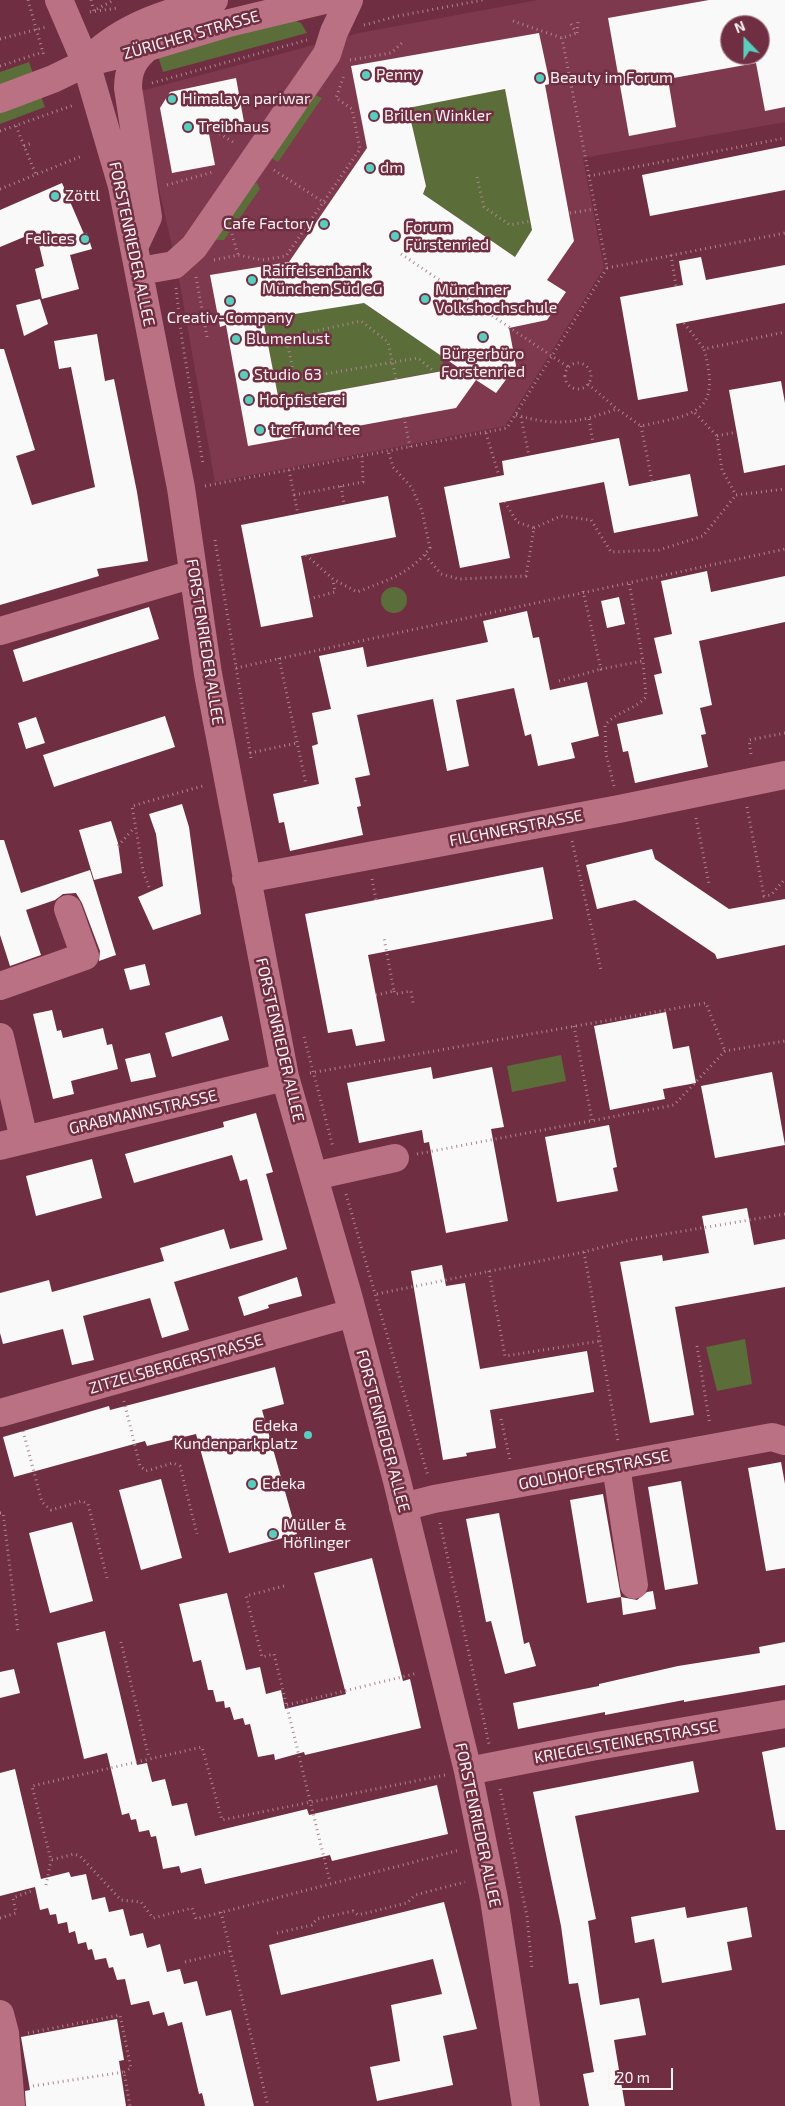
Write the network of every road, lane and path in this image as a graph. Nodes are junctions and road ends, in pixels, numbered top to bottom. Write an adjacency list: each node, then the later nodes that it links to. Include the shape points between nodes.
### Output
1 (28, 0): 15 (path, via 36,30)
2 (59, 0): 22 (street, FORSTENRIEDER ALLEE)
3 (91, 0): 4 (path, via 94,11)
4 (114, 0)
5 (214, 0): 22 (street, ZÜRICHER STRASSE, via 131,29 106,43)
6 (325, 0): 8 (street, ZÜRICHER STRASSE)
7 (349, 0): 12 (street)
8 (294, 7): 12 (street, via 317,10 329,19); 18 (street, ZÜRICHER STRASSE)
9 (513, 21): 14 (path)
10 (578, 22): 13 (path)
11 (571, 24): 13 (path)
12 (334, 32): 49 (street, via 327,54 194,247 174,265)
13 (577, 33): 14 (path)
14 (562, 38): 39 (path)
15 (0, 39)
16 (404, 41): 21 (path, via 391,53)
17 (301, 42): 19 (path)
18 (146, 48): 22 (street, ZÜRICHER STRASSE); 42 (street, via 128,72)
19 (303, 48)
20 (43, 52): 23 (path)
21 (349, 61)
22 (86, 63): 25 (street, ZÜRICHER STRASSE); 49 (street, FORSTENRIEDER ALLEE, via 122,186)
23 (0, 66)
24 (346, 70): 50 (path, via 336,98 352,109 360,149 326,204 286,256 262,260 238,255)
25 (0, 100)
26 (63, 108): 28 (path)
27 (212, 125): 30 (path)
28 (16, 126): 29 (path); 34 (path)
29 (0, 131)
30 (208, 131)
31 (240, 135): 35 (path)
32 (785, 138): 39 (path)
33 (32, 143): 34 (path)
34 (24, 146): 38 (path)
35 (229, 151)
36 (82, 156): 38 (path)
37 (218, 166): 42 (path, via 212,174)
38 (36, 175): 41 (path)
39 (589, 176): 43 (path)
40 (477, 177): 45 (path, via 484,207 510,225)
41 (0, 189)
42 (145, 191): 49 (street, via 148,217)
43 (595, 209): 44 (path); 51 (path)
44 (570, 214)
45 (531, 221)
46 (785, 233): 48 (path)
47 (401, 254): 58 (path)
48 (671, 255): 51 (path); 53 (path)
49 (137, 258): 83 (street, FORSTENRIEDER ALLEE)
50 (211, 261)
51 (607, 268): 58 (path)
52 (195, 274): 56 (path)
53 (676, 286)
54 (684, 323): 57 (path)
55 (785, 332): 57 (path)
56 (207, 337)
57 (704, 350): 65 (path, via 710,371 708,397)
58 (553, 357): 60 (path); 66 (path)
59 (393, 362): 59 (path, via 388,342 361,321 292,336 288,342 295,380); 61 (path, via 418,358); 62 (path)
60 (568, 367): 63 (path, via 581,363 588,367 591,376); 63 (path, via 565,376 568,384 580,389)
61 (432, 370)
62 (396, 379)
63 (588, 384): 64 (path)
64 (617, 409): 69 (path); 70 (path)
65 (695, 413): 70 (path); 73 (path)
66 (516, 415): 68 (path); 72 (path, via 507,428)
67 (404, 417): 75 (path)
68 (521, 417): 69 (path, via 561,424); 78 (path)
69 (589, 419): 74 (path)
70 (641, 426): 81 (path)
71 (736, 432): 73 (path)
72 (486, 433): 75 (path); 80 (path)
73 (717, 436): 86 (path, via 722,470)
74 (593, 443)
75 (410, 446): 76 (path)
76 (388, 450): 77 (path); 93 (path, via 393,467 412,488 422,511 430,548)
77 (362, 456): 79 (path); 82 (path, via 363,482)
78 (530, 456)
79 (289, 470): 83 (path); 85 (path)
80 (499, 476)
81 (652, 482)
82 (341, 486): 85 (path); 88 (path)
83 (181, 488): 94 (street, FORSTENRIEDER ALLEE)
84 (785, 488): 86 (path)
85 (294, 495): 89 (path)
86 (736, 495): 90 (path, via 703,536 659,550 611,552 591,520 561,516)
87 (505, 502): 90 (path, via 517,522)
88 (344, 504)
89 (298, 514)
90 (534, 528): 93 (path, via 526,576 458,579 441,574)
91 (785, 549): 96 (path)
92 (306, 555): 95 (path)
93 (425, 555): 95 (path, via 405,573 357,592)
94 (193, 574): 99 (street); 110 (street, FORSTENRIEDER ALLEE)
95 (333, 579): 98 (path, via 335,592)
96 (629, 582): 97 (path); 101 (path)
97 (584, 592): 100 (path); 103 (path)
98 (309, 599)
99 (0, 631)
100 (279, 658): 102 (path); 106 (path)
101 (643, 661): 103 (path); 114 (path, via 646,697 639,704 615,714 605,726 606,754)
102 (251, 665)
103 (601, 669): 104 (path)
104 (559, 681)
105 (785, 733): 108 (path, via 749,740)
106 (297, 743): 107 (path); 111 (path)
107 (250, 753)
108 (751, 754)
109 (785, 775): 112 (street, FILCHNERSTRASSE)
110 (228, 778): 116 (path, via 132,806); 118 (street, FORSTENRIEDER ALLEE)
111 (306, 784)
112 (742, 784): 113 (street, FILCHNERSTRASSE); 119 (path, via 764,896 771,894)
113 (692, 794): 114 (street, FILCHNERSTRASSE); 120 (path)
114 (619, 809): 115 (street, FILCHNERSTRASSE)
115 (567, 819): 118 (street, FILCHNERSTRASSE); 124 (path)
116 (134, 828): 117 (path); 121 (path)
117 (118, 846)
118 (246, 879): 133 (street, FORSTENRIEDER ALLEE)
119 (785, 879)
120 (709, 884)
121 (149, 887)
122 (68, 909): 125 (street, via 85,956)
123 (384, 938): 126 (path)
124 (601, 970)
125 (0, 986)
126 (394, 991): 127 (path); 128 (path, via 395,994 411,991)
127 (376, 995)
128 (413, 1004)
129 (574, 1026): 132 (path, via 706,1003); 133 (path); 134 (path)
130 (0, 1037): 135 (street)
131 (785, 1041): 132 (path)
132 (725, 1051): 134 (path, via 674,1105)
133 (285, 1077): 135 (street, GRABMANNSTRASSE); 137 (street, FORSTENRIEDER ALLEE)
134 (592, 1120): 136 (path)
135 (12, 1142)
136 (395, 1158): 137 (street)
137 (314, 1176): 142 (street, FORSTENRIEDER ALLEE)
138 (785, 1214): 139 (path, via 630,1240)
139 (584, 1252): 140 (path); 143 (path)
140 (490, 1272): 141 (path); 143 (path, via 505,1356)
141 (377, 1294)
142 (352, 1313): 145 (street, ZITZELSBERGERSTRASSE); 152 (street, FORSTENRIEDER ALLEE)
143 (600, 1341): 150 (path)
144 (697, 1346): 149 (path)
145 (119, 1381): 146 (street, ZITZELSBERGERSTRASSE); 154 (path, via 140,1466 146,1471 173,1463 180,1466)
146 (8, 1411): 155 (path, via 42,1502 51,1510 82,1501 88,1504)
147 (501, 1419): 151 (path)
148 (785, 1441): 149 (street, GOLDHOFERSTRASSE, via 772,1437)
149 (714, 1448): 150 (street, GOLDHOFERSTRASSE)
150 (619, 1466): 151 (street, GOLDHOFERSTRASSE); 156 (street)
151 (516, 1486): 152 (street, GOLDHOFERSTRASSE)
152 (403, 1507): 164 (street, FORSTENRIEDER ALLEE)
153 (0, 1513): 158 (path, via 3,1512)
154 (197, 1534)
155 (107, 1578)
156 (634, 1585)
157 (284, 1586): 161 (path, via 246,1596 262,1657 274,1654)
158 (18, 1632)
159 (121, 1642): 163 (path)
160 (418, 1673): 161 (path)
161 (287, 1705): 165 (path)
162 (785, 1714): 164 (street, KRIEGELSTEINERSTRASSE)
163 (149, 1758): 165 (path, via 202,1747 222,1820); 167 (path, via 32,1786)
164 (468, 1770): 165 (path); 184 (street, FORSTENRIEDER ALLEE, via 494,1899)
165 (310, 1802): 169 (path)
166 (463, 1849): 169 (path)
167 (51, 1860): 170 (path); 172 (path, via 74,1854 80,1856 121,1900 141,1902 153,1918 192,1908 196,1919)
168 (468, 1881): 174 (path, via 415,1895 408,1903 358,1915 353,1912 317,1920)
169 (330, 1882): 172 (path)
170 (46, 1884)
171 (31, 1891): 173 (path, via 12,1898 16,1913)
172 (220, 1912): 175 (path)
173 (0, 1918)
174 (277, 1933)
175 (230, 1950): 176 (path); 183 (path)
176 (185, 1962)
177 (0, 2014): 181 (street, via 5,2034)
178 (28, 2033): 179 (path, via 120,2014 131,2068)
179 (124, 2072): 180 (path); 182 (path)
180 (33, 2086)
181 (11, 2106)
182 (130, 2106)
183 (268, 2106)
184 (526, 2106)

